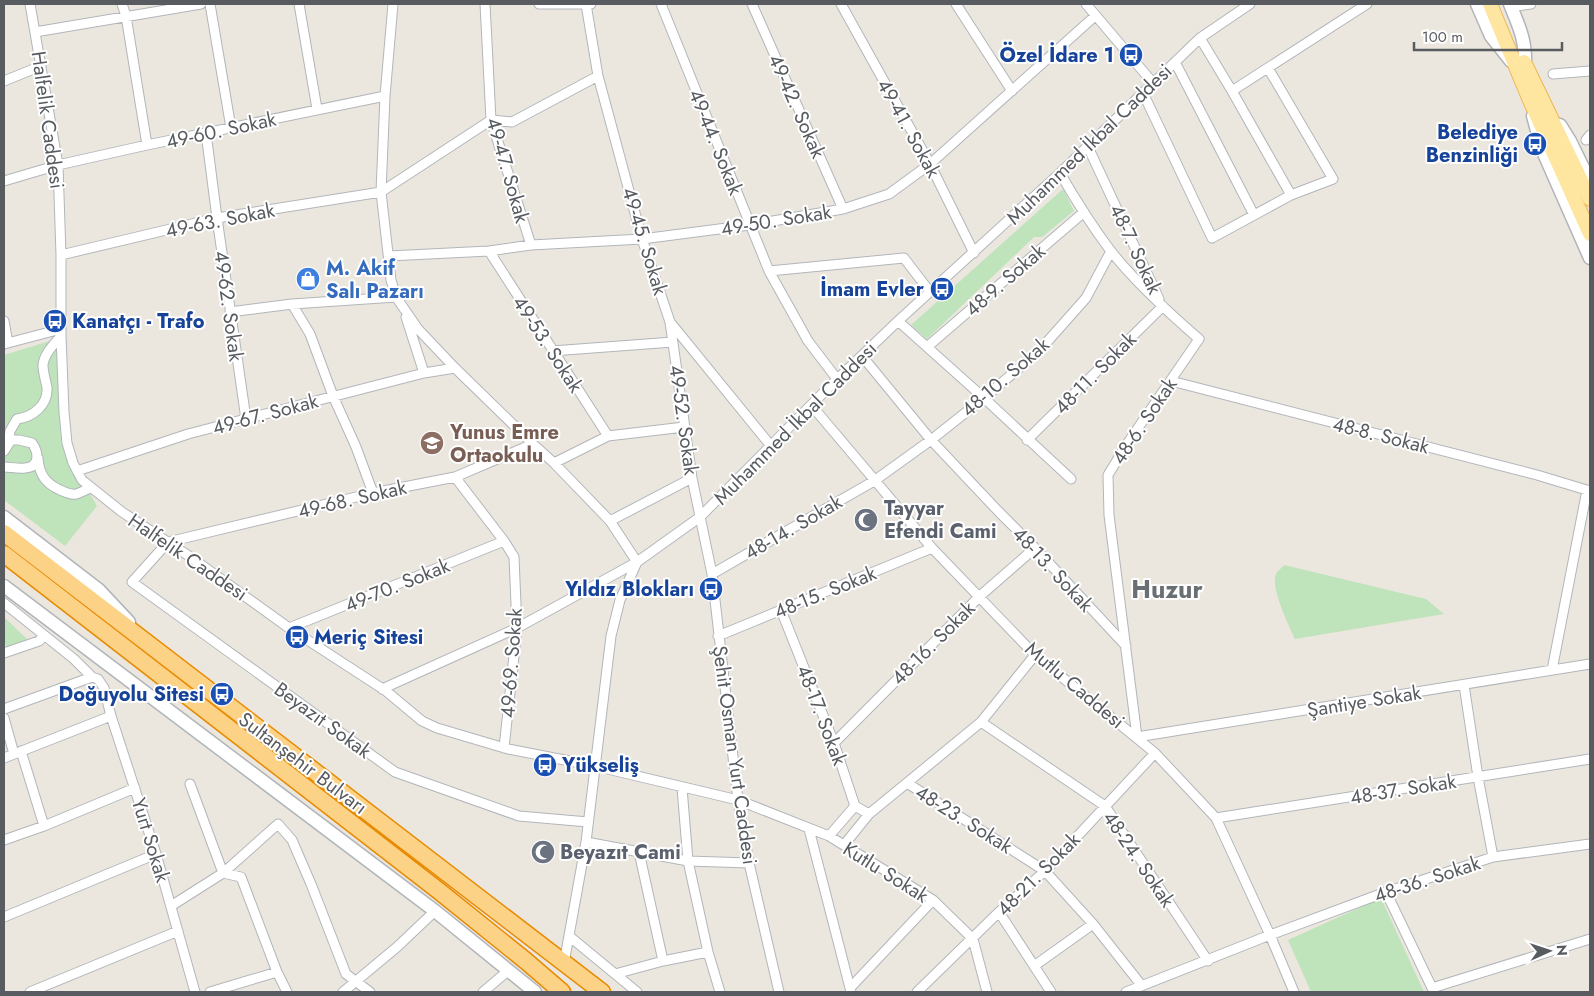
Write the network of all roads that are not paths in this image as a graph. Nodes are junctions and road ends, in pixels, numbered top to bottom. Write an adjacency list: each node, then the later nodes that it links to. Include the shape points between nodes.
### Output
1 (30, 4): 23 (street, Halfelik Caddesi)
2 (122, 4): 21 (street)
3 (201, 4): 21 (street)
4 (210, 4): 41 (street)
5 (299, 4): 39 (street)
6 (393, 4): 37 (street)
7 (485, 4): 40 (street, 49-47. Sokak)
8 (539, 4): 9 (street)
9 (588, 4): 31 (street, 49-45. Sokak)
10 (661, 4): 57 (street, 49-44. Sokak)
11 (752, 4): 53 (street, 49-42. Sokak)
12 (841, 4): 45 (street, 49-41. Sokak)
13 (956, 4): 34 (street)
14 (1086, 4): 22 (street)
15 (1250, 4): 24 (street, Muhammed İkbal Caddesi)
16 (1367, 4): 28 (street)
17 (1477, 4): 26 (street, via 1491,36)
18 (1490, 4): 26 (main road)
19 (1531, 4): 20 (street)
20 (1506, 5): 26 (main road)
21 (126, 16): 23 (street); 43 (street)
22 (1095, 16): 33 (street); 34 (street, 49-50. Sokak)
23 (35, 32): 27 (street, Halfelik Caddesi)
24 (1200, 38): 25 (street, Muhammed İkbal Caddesi); 35 (street)
25 (1175, 62): 33 (street, Muhammed İkbal Caddesi); 55 (street)
26 (1520, 65): 38 (main road)
27 (41, 66): 32 (street); 46 (street, Halfelik Caddesi)
28 (1268, 68): 35 (street); 51 (street, via 1333,179)
29 (1590, 71): 30 (street)
30 (1553, 74)
31 (598, 76): 40 (street, via 512,122); 59 (street, 49-45. Sokak)
32 (4, 81)
33 (1153, 83): 36 (street, Muhammed İkbal Caddesi)
34 (1012, 90): 45 (street, 49-50. Sokak)
35 (1232, 91): 51 (street)
36 (1143, 93): 44 (street, Muhammed İkbal Caddesi); 55 (street, via 1212,238)
37 (384, 96): 39 (street, 49-60. Sokak); 50 (street)
38 (1534, 97): 49 (street, via 1547,105 1570,140); 52 (main road); 58 (main road); 66 (street, via 1534,124 1542,149)
39 (317, 110): 41 (street, 49-60. Sokak)
40 (491, 120): 50 (street); 60 (street, 49-47. Sokak)
41 (231, 128): 42 (street, 49-60. Sokak)
42 (206, 133): 43 (street, 49-60. Sokak); 56 (street, 49-62. Sokak)
43 (147, 145): 46 (street, 49-60. Sokak)
44 (1088, 147): 47 (street, Muhammed İkbal Caddesi); 71 (street, 48-7. Sokak)
45 (930, 164): 53 (street, 49-50. Sokak, via 889,194); 63 (street, 49-41. Sokak)
46 (58, 165): 48 (street, 49-60. Sokak); 64 (street, Halfelik Caddesi)
47 (1060, 173): 54 (street, 48-7. Sokak); 63 (street, Muhammed İkbal Caddesi)
48 (4, 181)
49 (1590, 182)
50 (381, 192): 56 (street, 49-63. Sokak); 65 (street)
51 (1290, 195): 55 (street)
52 (1590, 199)
53 (843, 209): 57 (street, 49-50. Sokak)
54 (1084, 212): 62 (street, 48-7. Sokak); 80 (street, 48-9. Sokak)
55 (1254, 215)
56 (217, 218): 64 (street, 49-63. Sokak); 73 (street, 49-62. Sokak)
57 (750, 225): 59 (street, 49-50. Sokak); 67 (street, 49-44. Sokak)
58 (1590, 234)
59 (642, 239): 60 (street, 49-50. Sokak); 75 (street, 49-45. Sokak)
60 (531, 245): 61 (street, 49-50. Sokak)
61 (489, 251): 65 (street, 49-50. Sokak); 81 (street, 49-53. Sokak)
62 (1111, 251): 71 (street, 48-7. Sokak); 88 (street, 48-10. Sokak, via 1086,298 1039,351)
63 (974, 253): 68 (street, Muhammed İkbal Caddesi)
64 (61, 255): 77 (street, Halfelik Caddesi)
65 (390, 256): 69 (street)
66 (1590, 258)
67 (769, 271): 68 (street, via 904,258); 85 (street, 49-44. Sokak, via 808,341)
68 (930, 292): 76 (street, Muhammed İkbal Caddesi)
69 (396, 297): 70 (street); 72 (street)
70 (292, 304): 73 (street); 87 (street, via 310,334)
71 (1162, 306): 86 (street, 48-6. Sokak, via 1199,339); 95 (street, 48-11. Sokak)
72 (403, 309): 83 (street); 84 (street)
73 (230, 312): 90 (street, 49-62. Sokak)
74 (4, 321): 79 (street)
75 (670, 322): 78 (street, 49-52. Sokak); 97 (street, 49-45. Sokak)
76 (898, 322): 80 (street); 82 (street, Muhammed İkbal Caddesi)
77 (61, 333): 79 (street); 93 (street, via 43,364 47,388 43,403 36,412 18,419 10,431); 102 (street, Halfelik Caddesi, via 67,443)
78 (673, 342): 81 (street); 91 (street, 49-52. Sokak)
79 (6, 344)
80 (927, 347): 88 (street)
81 (552, 351): 92 (street, 49-53. Sokak)
82 (862, 356): 85 (street, Muhammed İkbal Caddesi); 94 (street, 48-13. Sokak)
83 (455, 368): 84 (street, 49-67. Sokak); 96 (street)
84 (424, 373): 87 (street, 49-67. Sokak)
85 (837, 379): 89 (street, Muhammed İkbal Caddesi)
86 (1170, 381): 108 (street, 48-8. Sokak); 132 (street, 48-6. Sokak, via 1108,475 1109,515)
87 (333, 396): 90 (street, 49-67. Sokak); 109 (street)
88 (984, 398): 94 (street, 48-10. Sokak); 95 (street)
89 (812, 406): 97 (street, Muhammed İkbal Caddesi); 106 (street, Mutlu Caddesi)
90 (246, 419): 102 (street, 49-67. Sokak, via 188,434)
91 (684, 427): 92 (street); 104 (street, 49-52. Sokak)
92 (608, 436): 100 (street)
93 (11, 440): 98 (street); 99 (street, via 32,443)
94 (931, 440): 106 (street, 48-10. Sokak); 117 (street, 48-13. Sokak)
95 (1028, 440): 105 (street)
96 (533, 444): 100 (street); 103 (street, 49-68. Sokak)
97 (771, 446): 111 (street, Muhammed İkbal Caddesi)
98 (4, 451)
99 (38, 458): 101 (street, via 26,468); 107 (street, via 43,478 52,486 75,494)
100 (554, 463): 112 (street)
101 (4, 467)
102 (77, 471): 107 (street, Halfelik Caddesi)
103 (455, 476): 109 (street, 49-68. Sokak); 115 (street, 49-69. Sokak)
104 (692, 478): 111 (street, 49-52. Sokak); 112 (street)
105 (1071, 479)
106 (874, 481): 116 (street, Mutlu Caddesi); 122 (street, 48-14. Sokak)
107 (91, 488): 114 (street, Halfelik Caddesi)
108 (1589, 490): 136 (street)
109 (373, 493): 114 (street, 49-68. Sokak)
110 (4, 517): 131 (street, via 99,590)
111 (700, 517): 120 (street, Muhammed İkbal Caddesi); 122 (street, Şehit Osman Yurt Caddesi)
112 (610, 521): 120 (street)
113 (4, 533): 131 (highway, Sultanşehir Bulvarı)
114 (168, 542): 127 (street, Halfelik Caddesi); 162 (street, Beyazıt Sokak, via 132,582 395,772 519,816)
115 (504, 542): 127 (street, 49-70. Sokak); 128 (street, 49-69. Sokak, via 514,557)
116 (932, 548): 124 (street, Mutlu Caddesi); 126 (street, 48-15. Sokak)
117 (1036, 548): 124 (street, 48-16. Sokak); 132 (street, 48-13. Sokak)
118 (4, 554): 121 (highway, Sultanşehir Bulvarı)
119 (4, 561): 121 (street, Sultanşehir Bulvarı)
120 (637, 562): 128 (street, Muhammed İkbal Caddesi); 151 (street, via 620,600 610,636)
121 (29, 574): 211 (highway, Sultanşehir Bulvarı, via 439,891)
122 (712, 574): 130 (street, Şehit Osman Yurt Caddesi)
123 (4, 586): 180 (street, Sultanşehir Bulvarı)
124 (980, 596): 134 (street, Mutlu Caddesi); 145 (street, 48-16. Sokak)
125 (4, 603): 129 (street)
126 (781, 610): 130 (street, 48-15. Sokak); 145 (street, 48-17. Sokak)
127 (289, 628): 139 (street, Halfelik Caddesi)
128 (517, 628): 139 (street, Muhammed İkbal Caddesi); 146 (street, 49-69. Sokak)
129 (44, 634): 133 (street, via 39,641); 137 (street)
130 (718, 636): 157 (street, Şehit Osman Yurt Caddesi)
131 (151, 646): 192 (highway, Sultanşehir Bulvarı)
132 (1126, 646): 144 (street, 48-6. Sokak)
133 (4, 653)
134 (1035, 655): 143 (street); 144 (street, Mutlu Caddesi)
135 (1590, 664): 136 (street, Şantiye Sokak)
136 (1552, 670): 138 (street, Şantiye Sokak)
137 (92, 677): 140 (street); 141 (street, Yurt Sokak, via 98,679 104,688)
138 (1464, 685): 144 (street, Şantiye Sokak); 152 (street)
139 (382, 689): 146 (street, Halfelik Caddesi, via 429,725)
140 (4, 709)
141 (111, 716): 147 (street); 155 (street, Yurt Sokak)
142 (4, 718): 147 (street)
143 (981, 722): 153 (street); 159 (street, 48-24. Sokak)
144 (1138, 737): 148 (street, Mutlu Caddesi)
145 (834, 743): 158 (street, 48-17. Sokak)
146 (504, 748): 151 (street, Halfelik Caddesi)
147 (17, 753): 149 (street); 163 (street)
148 (1155, 753): 159 (street, 48-21. Sokak); 161 (street, Mutlu Caddesi)
149 (4, 758)
150 (1590, 759): 152 (street, 48-37. Sokak)
151 (595, 766): 156 (street, Halfelik Caddesi); 162 (street)
152 (1478, 777): 161 (street, 48-37. Sokak); 172 (street)
153 (907, 783): 160 (street); 175 (street, 48-23. Sokak)
154 (190, 784): 176 (street)
155 (135, 788): 163 (street); 171 (street, Yurt Sokak)
156 (682, 788): 157 (street, Halfelik Caddesi); 173 (street)
157 (738, 800): 164 (street, Kutlu Sokak); 174 (street, Şehit Osman Yurt Caddesi)
158 (855, 806): 160 (street); 165 (street)
159 (1104, 806): 175 (street, 48-21. Sokak); 191 (street, 48-24. Sokak)
160 (869, 814): 169 (street)
161 (1216, 818): 185 (street, Mutlu Caddesi)
162 (588, 822): 167 (street)
163 (44, 826): 166 (street)
164 (809, 829): 165 (street, Kutlu Sokak); 200 (street)
165 (829, 836): 169 (street, Kutlu Sokak)
166 (4, 840)
167 (586, 842): 170 (street); 186 (street)
168 (1590, 844): 172 (street, 48-36. Sokak)
169 (844, 845): 178 (street, Kutlu Sokak)
170 (639, 852): 173 (street); 190 (street)
171 (156, 854): 179 (street, Yurt Sokak); 182 (street)
172 (1493, 857): 177 (street, 48-36. Sokak)
173 (688, 861): 174 (street); 189 (street)
174 (749, 862): 215 (street, Şehit Osman Yurt Caddesi)
175 (1045, 871): 181 (street, 48-21. Sokak); 183 (street, 48-23. Sokak)
176 (223, 873): 179 (street); 195 (street, via 241,877); 198 (street, via 278,824 292,840 343,969)
177 (1386, 892): 185 (street, 48-36. Sokak); 201 (street)
178 (933, 900): 187 (street, Kutlu Sokak); 200 (street)
179 (171, 906): 184 (street, Yurt Sokak)
180 (435, 911): 194 (street, Sultanşehir Bulvarı); 198 (street)
181 (999, 912): 187 (street, 48-21. Sokak); 193 (street)
182 (4, 917)
183 (1093, 924): 193 (street); 199 (street, 48-23. Sokak)
184 (178, 931): 202 (street); 203 (street, Yurt Sokak)
185 (1270, 935): 191 (street, 48-36. Sokak); 220 (street, Mutlu Caddesi)
186 (569, 936): 192 (street); 196 (street)
187 (973, 938): 216 (street, 48-21. Sokak); 217 (street)
188 (1590, 939): 201 (street)
189 (708, 952): 190 (street); 214 (street)
190 (663, 961): 196 (street)
191 (1208, 961): 199 (street, 48-36. Sokak)
192 (564, 963): 212 (highway, Sultanşehir Bulvarı)
193 (1034, 966): 218 (street)
194 (509, 970): 197 (street); 210 (street, Sultanşehir Bulvarı)
195 (277, 972): 204 (street); 205 (street)
196 (614, 974): 213 (street)
197 (495, 981): 208 (street); 209 (street)
198 (356, 982): 206 (street); 207 (street)
199 (1142, 986): 219 (street, 48-36. Sokak)
200 (851, 990)
201 (1433, 990)
202 (30, 992)
203 (195, 992)
204 (210, 992)
205 (287, 992)
206 (343, 992)
207 (370, 992)
208 (483, 992)
209 (497, 992)
210 (535, 992)
211 (562, 992)
212 (602, 992)
213 (637, 992)
214 (720, 992)
215 (778, 992)
216 (917, 992)
217 (987, 992)
218 (1051, 992)
219 (1126, 992)
220 (1294, 992)

